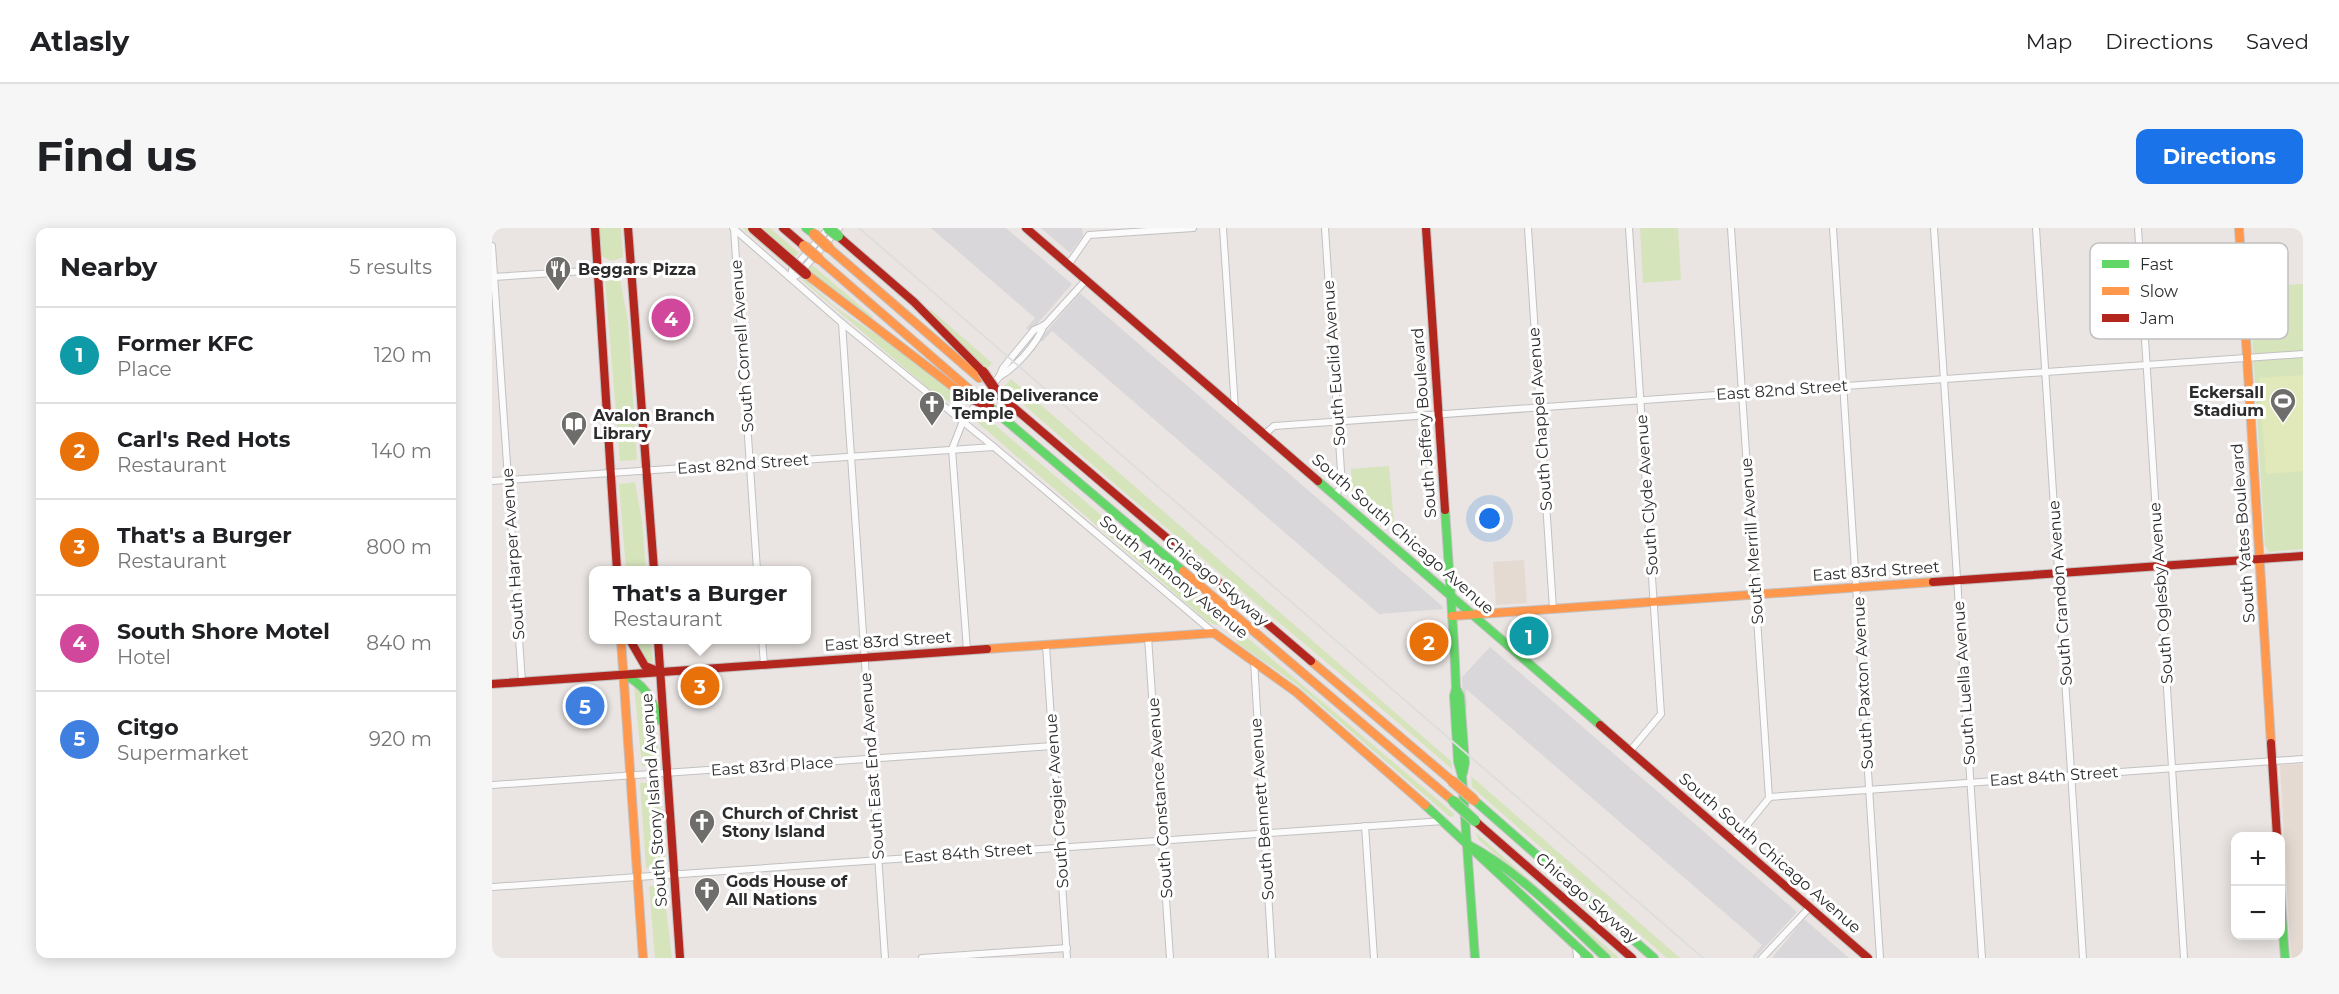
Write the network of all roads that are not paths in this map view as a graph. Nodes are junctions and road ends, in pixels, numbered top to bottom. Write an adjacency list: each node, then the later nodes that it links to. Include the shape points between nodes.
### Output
1 (595, 228): 27 (main road)
2 (628, 228): 26 (main road)
3 (734, 228): 29 (street, South Anthony Avenue); 53 (street, South Cornell Avenue)
4 (753, 228): 41 (main road, bridge, via 842,304)
5 (783, 228): 41 (main road, Chicago Skyway, bridge)
6 (829, 228): 21 (main road, bridge); 29 (street, via 792,270)
7 (1026, 228): 25 (main road, South South Chicago Avenue)
8 (1193, 228): 25 (street, via 1089,235)
9 (1223, 228): 45 (street)
10 (1324, 228): 48 (street, South Euclid Avenue)
11 (1426, 228): 46 (main road, South Jeffery Boulevard)
12 (1528, 228): 44 (street, South Chappel Avenue)
13 (1629, 228): 43 (street, South Clyde Avenue)
14 (1731, 228): 42 (street, South Merrill Avenue)
15 (1833, 228): 40 (street, South Paxton Avenue)
16 (1934, 228): 39 (street, South Luella Avenue)
17 (2036, 228): 37 (street, South Crandon Avenue)
18 (2138, 228): 22 (street, South Oglesby Avenue)
19 (2239, 228): 23 (main road, South Yates Boulevard)
20 (810, 231): 38 (main road, Chicago Skyway, bridge)
21 (838, 232): 29 (street); 38 (main road, via 914,302)
22 (2139, 243)
23 (2240, 243)
24 (492, 246): 28 (street, South Harper Avenue)
25 (1068, 265): 30 (main road, South South Chicago Avenue)
26 (631, 268): 27 (street); 54 (main road)
27 (598, 270): 28 (street); 55 (main road)
28 (493, 277): 56 (street, South Harper Avenue)
29 (791, 278): 31 (street, South Anthony Avenue)
30 (1086, 280): 45 (main road, South South Chicago Avenue); 47 (street)
31 (842, 323): 47 (street, South Anthony Avenue); 52 (street, South East End Avenue)
32 (2144, 339): 36 (street, South Oglesby Avenue)
33 (2246, 339): 35 (main road, South Yates Boulevard)
34 (2303, 354): 35 (street, East 82nd Street)
35 (2247, 358): 36 (street, East 82nd Street); 60 (main road, South Yates Boulevard)
36 (2146, 365): 37 (street, East 82nd Street); 64 (street, South Oglesby Avenue)
37 (2046, 372): 39 (street, East 82nd Street); 65 (street, South Crandon Avenue)
38 (981, 375): 99 (main road, Chicago Skyway, bridge, via 999,395 1260,618)
39 (1944, 379): 40 (street, East 82nd Street); 66 (street, South Luella Avenue)
40 (1844, 386): 42 (street, East 82nd Street); 67 (street, South Paxton Avenue)
41 (967, 392): 133 (main road, Chicago Skyway, bridge, via 989,406 1264,640)
42 (1742, 393): 43 (street, East 82nd Street); 68 (street, South Merrill Avenue)
43 (1641, 400): 44 (street, East 82nd Street); 70 (street, South Clyde Avenue)
44 (1539, 407): 46 (street, East 82nd Street); 71 (street, South Chappel Avenue)
45 (1235, 409): 49 (main road, South South Chicago Avenue)
46 (1438, 414): 48 (street, East 82nd Street); 69 (main road, South Jeffery Boulevard)
47 (963, 421): 50 (street, South Anthony Avenue); 51 (street)
48 (1338, 421): 49 (street, East 82nd Street, via 1274,426); 58 (street, South Euclid Avenue, via 1342,486)
49 (1265, 434): 58 (main road, South South Chicago Avenue)
50 (994, 447): 51 (street, East 82nd Street); 74 (street, South Anthony Avenue)
51 (952, 448): 52 (street, East 82nd Street); 81 (street)
52 (850, 456): 53 (street, East 82nd Street); 82 (street, South East End Avenue)
53 (749, 463): 54 (street, East 82nd Street); 63 (street, South Cornell Avenue)
54 (647, 470): 55 (street, East 82nd Street); 62 (main road)
55 (611, 473): 56 (street, East 82nd Street); 61 (main road)
56 (508, 480): 57 (street, East 82nd Street); 87 (street, South Harper Avenue)
57 (492, 481)
58 (1335, 495): 69 (main road, South South Chicago Avenue)
59 (2303, 556): 60 (main road, East 83rd Street)
60 (2260, 559): 64 (main road, East 83rd Street); 94 (main road, South Yates Boulevard)
61 (617, 566)
62 (654, 566)
63 (757, 566)
64 (2159, 566): 65 (main road, East 83rd Street); 95 (street, South Oglesby Avenue)
65 (2059, 573): 66 (main road, East 83rd Street); 97 (street, South Crandon Avenue)
66 (1958, 581): 67 (main road, East 83rd Street); 100 (street, South Luella Avenue)
67 (1857, 588): 68 (main road, East 83rd Street); 102 (street, South Paxton Avenue)
68 (1755, 595): 70 (main road, East 83rd Street); 103 (street, South Merrill Avenue)
69 (1451, 596): 72 (main road, South South Chicago Avenue); 73 (main road, South Jeffery Boulevard)
70 (1654, 602): 71 (main road, East 83rd Street); 91 (street, South Clyde Avenue, via 1661,714)
71 (1553, 609): 72 (main road, East 83rd Street)
72 (1473, 615): 73 (main road, East 83rd Street); 91 (main road, South South Chicago Avenue)
73 (1452, 616): 99 (main road, South Jeffery Boulevard, via 1465,763)
74 (1214, 633): 75 (main road, East 83rd Street); 83 (main road, South Anthony Avenue)
75 (1148, 637): 80 (main road, East 83rd Street); 108 (street, South Constance Avenue)
76 (621, 644): 86 (main road, South Stony Island Avenue)
77 (633, 644): 85 (main road, via 645,666)
78 (658, 644): 85 (main road, South Stony Island Avenue)
79 (762, 644): 84 (street)
80 (1046, 645): 81 (main road, East 83rd Street); 90 (street, South Cregier Avenue)
81 (966, 650): 82 (main road, East 83rd Street)
82 (864, 657): 84 (main road, East 83rd Street); 92 (street, South East End Avenue)
83 (1254, 661): 104 (main road, South Anthony Avenue, via 1296,692); 107 (street, South Bennett Avenue)
84 (764, 664): 85 (main road, East 83rd Street)
85 (660, 672): 86 (main road, East 83rd Street); 89 (main road, South Stony Island Avenue)
86 (623, 675): 87 (main road, East 83rd Street); 89 (main road, via 643,686); 98 (main road, South Stony Island Avenue)
87 (522, 682): 88 (main road, East 83rd Street)
88 (492, 684)
89 (664, 727): 96 (main road, South Stony Island Avenue)
90 (1053, 746): 92 (street, East 83rd Place); 111 (street, South Cregier Avenue)
91 (1630, 751): 109 (main road, South South Chicago Avenue)
92 (871, 759): 96 (street, East 83rd Place); 112 (street, South East End Avenue)
93 (2303, 759): 94 (street, East 84th Street)
94 (2272, 761): 95 (street, East 84th Street); 106 (main road, South Yates Boulevard)
95 (2172, 768): 97 (street, East 84th Street); 139 (street, South Oglesby Avenue)
96 (667, 773): 98 (street, East 83rd Place); 113 (main road, South Stony Island Avenue)
97 (2072, 775): 100 (street, East 84th Street); 138 (street, South Crandon Avenue)
98 (630, 776): 101 (street, East 83rd Place); 114 (main road, South Stony Island Avenue)
99 (1457, 779): 110 (main road, South Jeffery Boulevard); 134 (main road, Chicago Skyway, bridge, via 1474,800)
100 (1971, 782): 102 (street, East 84th Street); 137 (street, South Luella Avenue)
101 (492, 785)
102 (1869, 789): 103 (street, East 84th Street); 136 (street, South Paxton Avenue)
103 (1768, 796): 109 (street)
104 (1444, 821): 105 (street, East 84th Street); 110 (main road, South Anthony Avenue)
105 (1365, 826): 107 (street, East 84th Street); 128 (street)
106 (2277, 832)
107 (1264, 833): 108 (street, East 84th Street); 127 (street, South Bennett Avenue)
108 (1163, 840): 111 (street, East 84th Street); 126 (street, South Constance Avenue)
109 (1734, 841): 116 (main road, South South Chicago Avenue)
110 (1467, 844): 118 (main road, South Anthony Avenue); 129 (main road, South Jeffery Boulevard); 132 (main road, via 1514,875)
111 (1060, 848): 112 (street, East 84th Street); 119 (street, South Cregier Avenue)
112 (879, 859): 113 (street, East 84th Street); 123 (street, South East End Avenue)
113 (674, 874): 114 (street, East 84th Street); 122 (main road, South Stony Island Avenue)
114 (637, 877): 115 (street, East 84th Street); 121 (main road, South Stony Island Avenue)
115 (492, 887)
116 (1810, 907): 120 (street); 135 (main road, South South Chicago Avenue)
117 (2284, 940): 140 (main road)
118 (1576, 946): 130 (street); 131 (main road, South Anthony Avenue)
119 (1067, 948): 124 (street); 125 (street, South Cregier Avenue)
120 (1764, 957)
121 (643, 958)
122 (680, 958)
123 (885, 958)
124 (922, 958)
125 (1067, 958)
126 (1170, 958)
127 (1272, 958)
128 (1374, 958)
129 (1475, 958)
130 (1576, 958)
131 (1589, 958)
132 (1606, 958)
133 (1632, 958)
134 (1654, 958)
135 (1868, 958)
136 (1880, 958)
137 (1982, 958)
138 (2083, 958)
139 (2184, 958)
140 (2285, 958)

